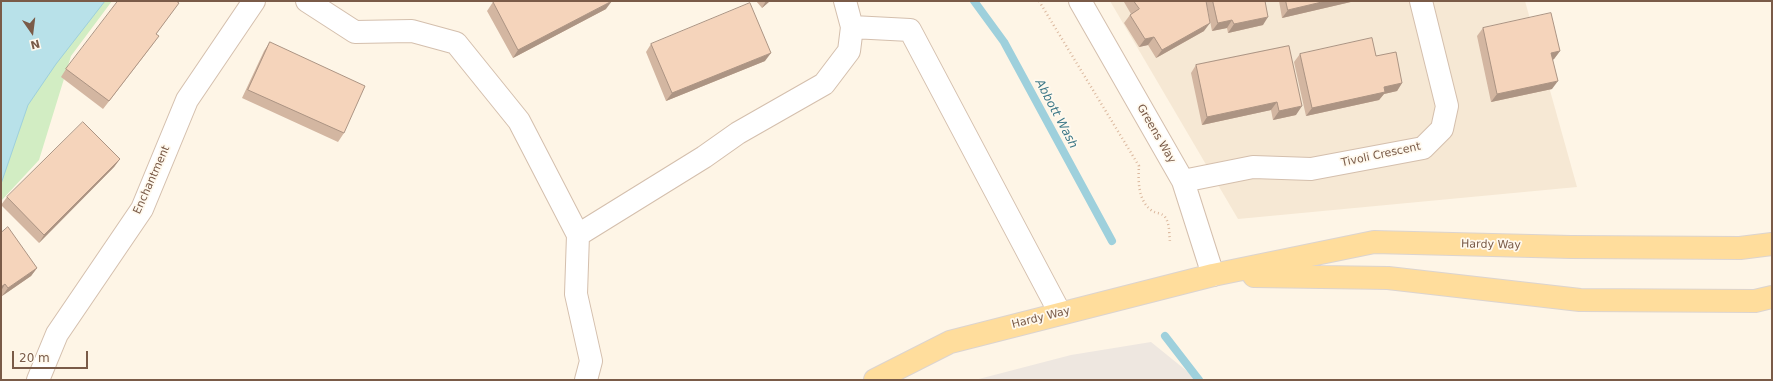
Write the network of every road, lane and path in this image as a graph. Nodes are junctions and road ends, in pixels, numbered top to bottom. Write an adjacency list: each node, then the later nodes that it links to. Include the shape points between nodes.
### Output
1 (254, 1): 15 (street, Enchantment, via 187,100 142,209 57,334)
2 (307, 1): 9 (street, via 355,32 412,32 456,43 519,121)
3 (845, 1): 7 (street)
4 (1039, 1): 10 (path, via 1139,166 1138,186 1147,207 1165,217)
5 (1080, 1): 8 (street, Greens Way)
6 (1421, 1): 8 (street, Tivoli Crescent, via 1447,106 1442,129 1423,148 1311,170 1253,166)
7 (852, 27): 9 (street, via 849,51 824,84 738,133); 14 (street, via 910,30)
8 (1183, 181): 12 (street, Greens Way)
9 (578, 235): 16 (street, via 576,294 591,361)
10 (1170, 242)
11 (1772, 244): 12 (main road, Hardy Way, via 1740,248 1374,242)
12 (1213, 275): 13 (main road, Hardy Way, via 1388,278 1580,300 1754,301); 14 (main road, Hardy Way)
13 (1772, 297)
14 (1060, 313): 17 (main road, Hardy Way, via 950,342)
15 (38, 380)
16 (586, 380)
17 (876, 380)

